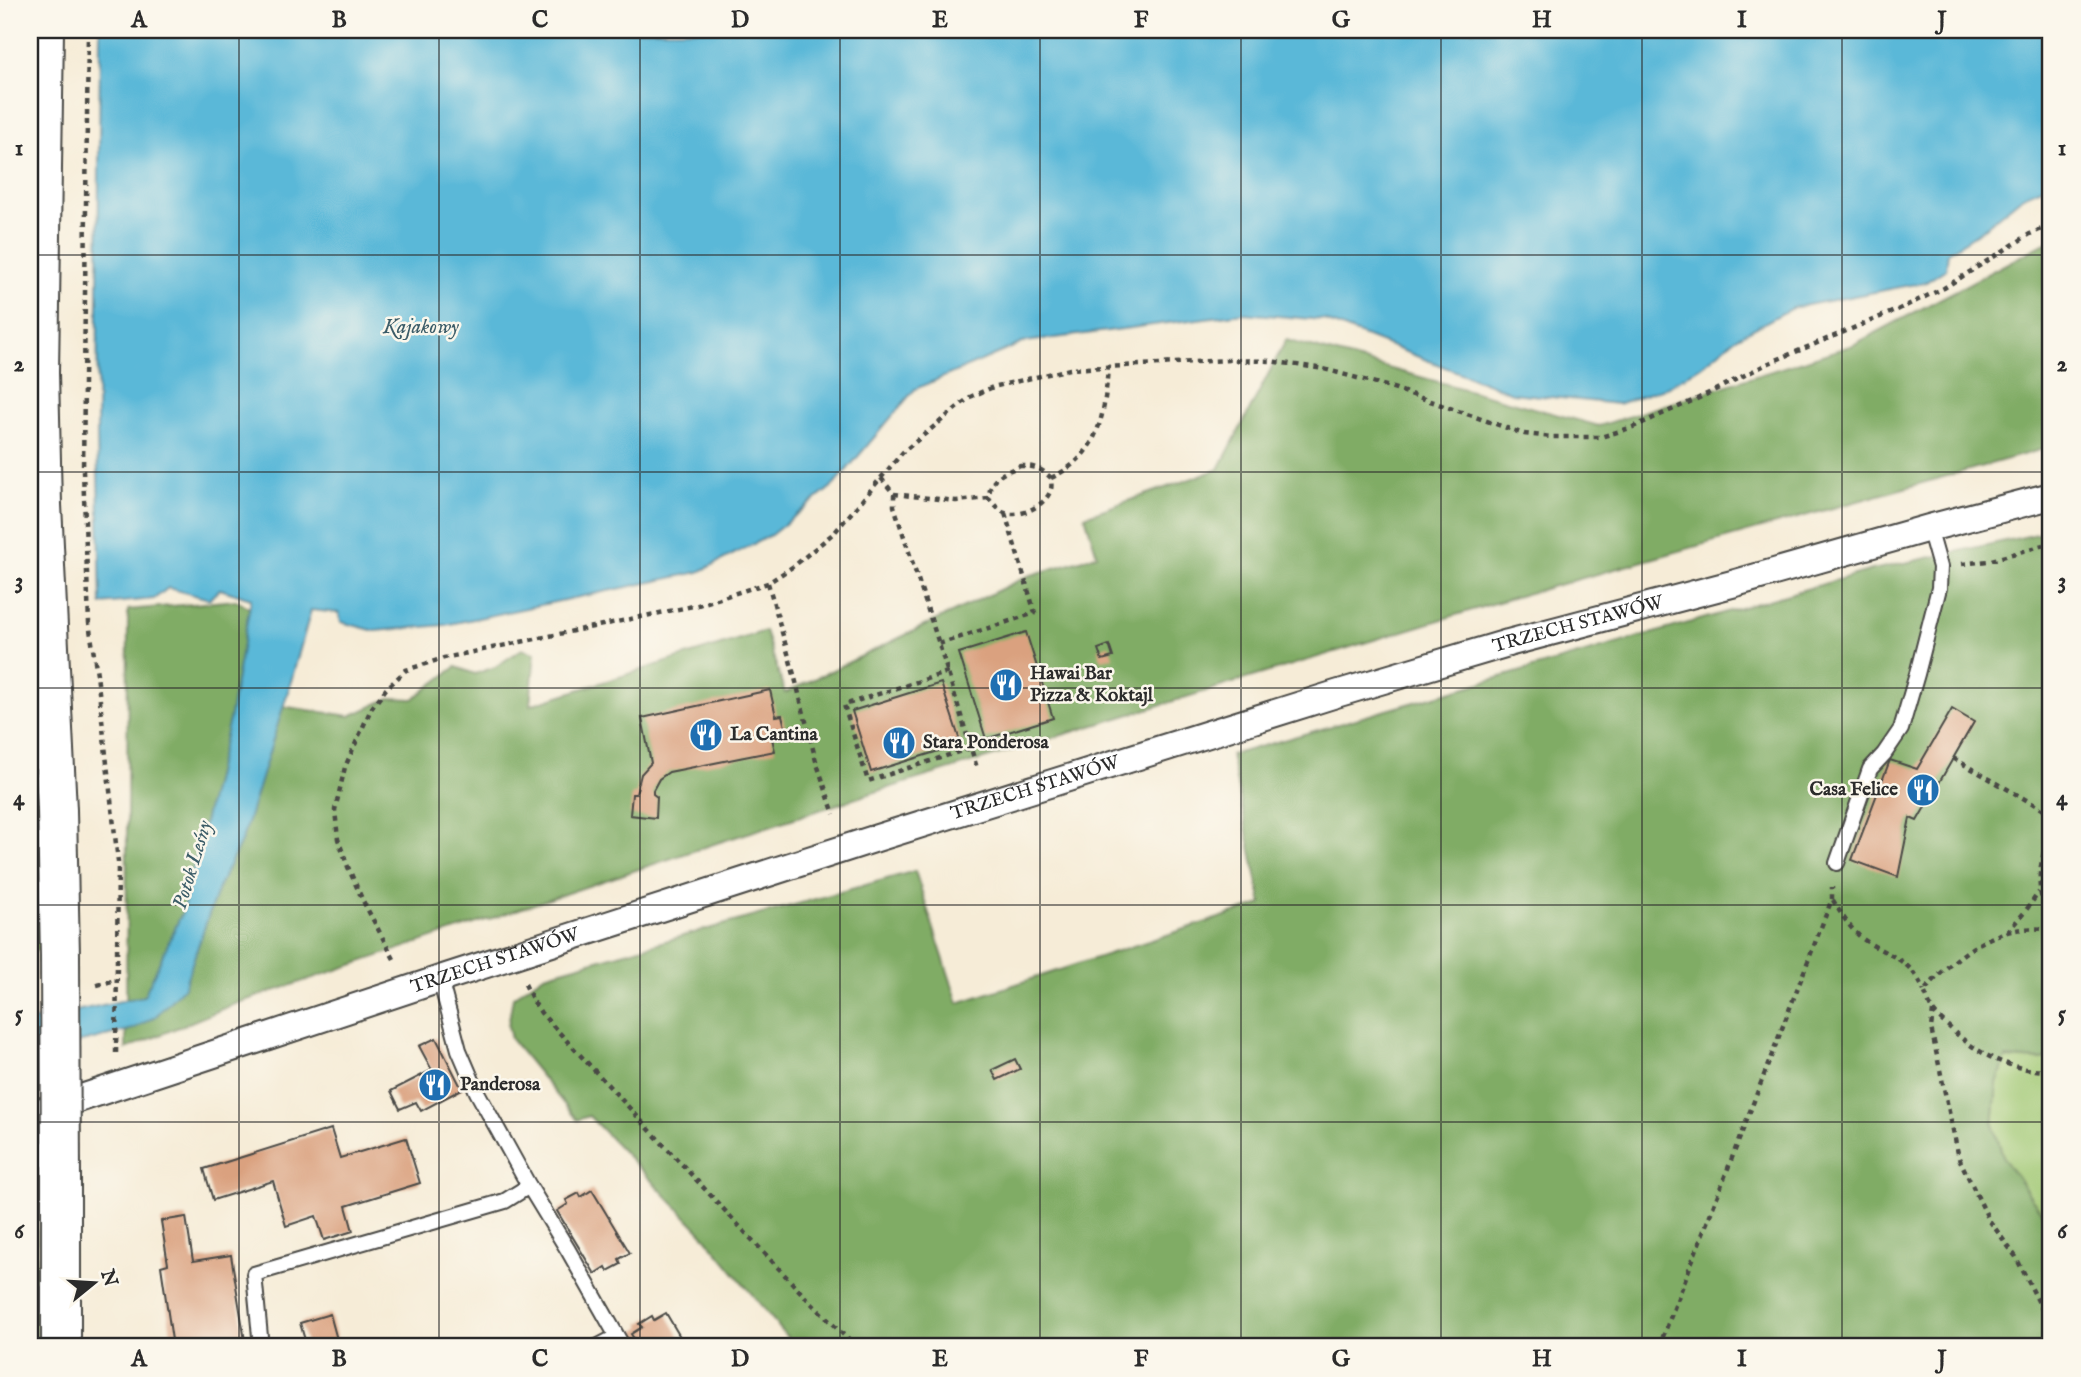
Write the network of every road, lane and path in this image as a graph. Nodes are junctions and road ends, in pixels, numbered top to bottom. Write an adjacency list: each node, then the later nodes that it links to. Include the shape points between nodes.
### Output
1 (44, 30): 5 (highway)
2 (88, 30): 36 (path, via 83,471 89,623 118,862)
3 (2051, 225): 4 (path, via 1944,288 1601,437 1524,434 1390,387 1283,363 1229,360)
4 (1108, 365): 7 (path, via 1032,377 970,397 902,452); 8 (path, via 1105,405 1096,437 1074,464)
5 (39, 373): 6 (highway); 42 (highway, bridge, via 57,810)
6 (30, 437)
7 (881, 478): 9 (path); 16 (path, via 835,532)
8 (1051, 478): 11 (path, via 1034,466 1020,466 995,478); 12 (path, via 1052,488 1041,504)
9 (894, 494): 11 (path, via 956,501); 17 (path)
10 (2051, 496): 13 (street, TRZECH STAWÓW)
11 (989, 498): 12 (path)
12 (1005, 513): 17 (path, via 1035,612)
13 (1929, 528): 15 (lane); 31 (street, TRZECH STAWÓW, via 1336,694)
14 (2051, 543): 15 (path, via 1989,561)
15 (1940, 567): 25 (lane, via 1939,588 1901,729 1870,769)
16 (768, 583): 22 (path); 32 (path, via 698,605 444,658 406,670 386,689 371,709 345,767 335,810 338,839 348,867)
17 (939, 644): 18 (path)
18 (948, 672): 19 (path); 19 (path, via 844,705 868,781)
19 (971, 748): 21 (path)
20 (1953, 758): 23 (path)
21 (977, 768)
22 (834, 814)
23 (2051, 814)
24 (2051, 834): 26 (path, via 2041,864)
25 (1836, 863): 27 (path)
26 (2039, 892): 28 (path); 30 (path)
27 (1832, 899): 34 (path, via 1862,938 1917,974); 46 (path)
28 (2051, 918)
29 (2051, 930): 30 (path)
30 (2006, 933): 34 (path, via 1974,945)
31 (515, 955): 33 (street, TRZECH STAWÓW); 45 (path, via 541,1013)
32 (394, 959)
33 (440, 979): 38 (street, TRZECH STAWÓW); 39 (lane, via 459,1050 477,1092)
34 (1924, 991): 35 (path)
35 (1933, 1011): 37 (path, via 1984,1056 2023,1069); 40 (path, via 1931,1028 1959,1158 1989,1220 2016,1257)
36 (116, 1053)
37 (2051, 1071)
38 (30, 1115)
39 (529, 1186): 41 (lane); 43 (lane, via 505,1201 254,1274)
40 (2051, 1324)
41 (620, 1342): 44 (lane)
42 (61, 1347)
43 (261, 1347)
44 (597, 1347)
45 (856, 1347)
46 (1659, 1347)

